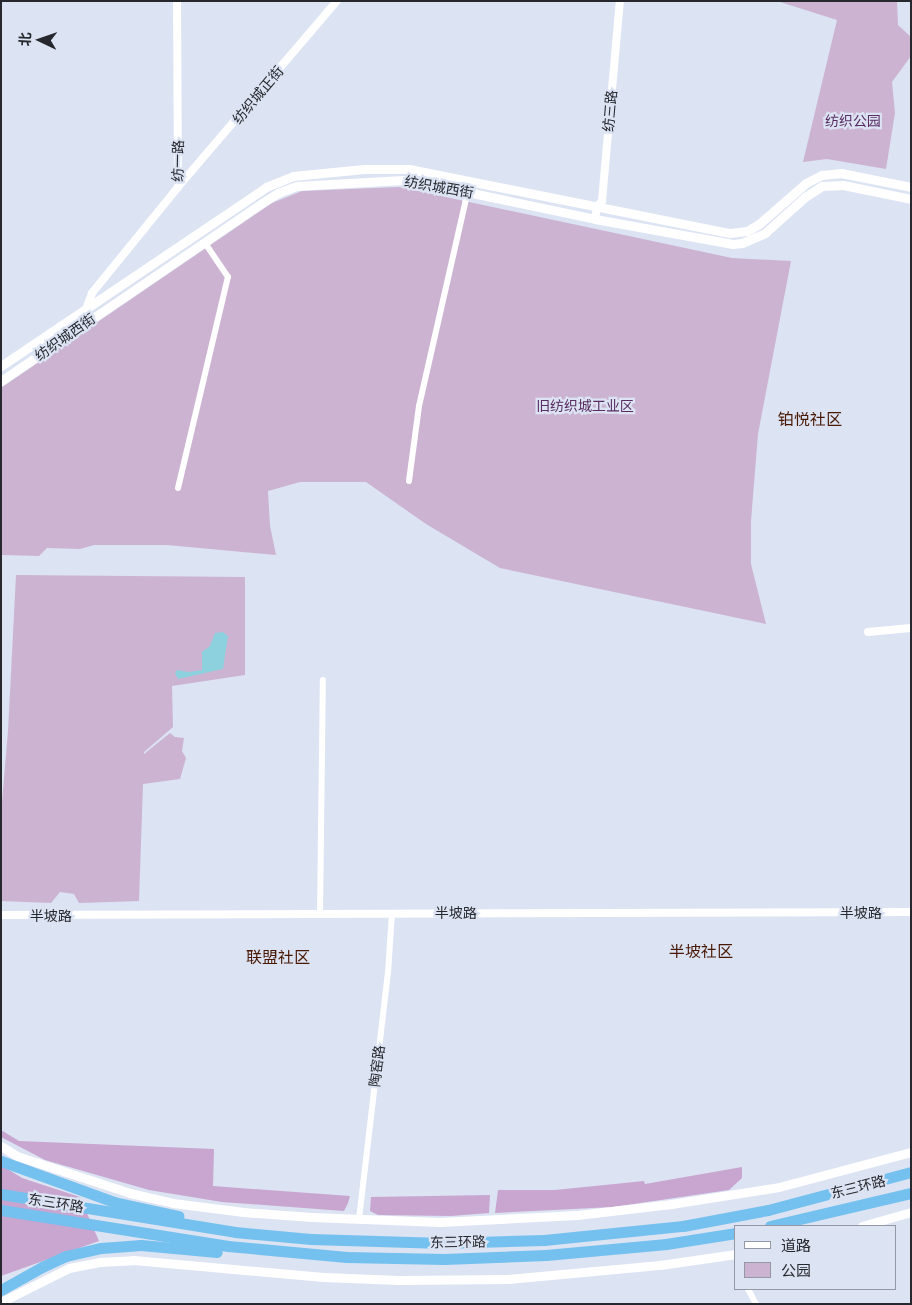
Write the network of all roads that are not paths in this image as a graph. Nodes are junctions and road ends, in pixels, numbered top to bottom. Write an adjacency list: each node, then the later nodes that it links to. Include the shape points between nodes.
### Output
1 (177, 1): 4 (street, 纺一路)
2 (337, 1): 4 (street, 纺织城正街)
3 (620, 1): 8 (street, 纺三路, via 602,202)
4 (178, 188): 11 (street, 纺一路, via 92,293)
5 (911, 188): 8 (main road, 纺织城西街, via 841,173 822,175 806,183 760,224 737,232 717,231)
6 (468, 191): 9 (main road, 纺织城西街); 10 (main road, 纺织城西街, via 403,180 296,186 271,197); 15 (street, via 418,406)
7 (911, 199): 9 (main road, 纺织城西街, via 843,185 822,186 765,233 732,244)
8 (597, 207): 9 (street, 纺三路); 11 (main road, 纺织城西街, via 409,168 287,177 266,187)
9 (595, 218)
10 (205, 243): 12 (main road, 纺织城西街); 16 (street, via 228,277)
11 (86, 309): 12 (street); 13 (main road, 纺织城西街)
12 (91, 318): 14 (main road, 纺织城西街)
13 (1, 366)
14 (1, 381)
15 (409, 481)
16 (178, 488)
17 (911, 628): 18 (street)
18 (868, 632)
19 (323, 680): 22 (street)
20 (911, 912): 21 (street, 半坡路)
21 (392, 913): 22 (street, 半坡路); 35 (street, 陶窑路)
22 (320, 914): 23 (street, 半坡路)
23 (1, 915)
24 (1, 1146): 35 (main road, via 17,1156 130,1193 173,1203 243,1212)
25 (911, 1152): 35 (main road, via 778,1187 637,1209 476,1221)
26 (1, 1155): 28 (highway)
27 (1, 1161): 28 (highway)
28 (23, 1168): 39 (highway, via 114,1202)
29 (911, 1172): 39 (highway, 东三环路, via 724,1220 578,1237 398,1243)
30 (911, 1193): 36 (highway, 东三环路)
31 (1, 1194): 39 (highway, 东三环路)
32 (1, 1210): 38 (highway, 东三环路)
33 (911, 1212): 37 (main road)
34 (1, 1217): 38 (highway, via 86,1229)
35 (359, 1219)
36 (774, 1225)
37 (866, 1225)
38 (108, 1228): 42 (highway, 东三环路, via 228,1246)
39 (235, 1232)
40 (734, 1233): 42 (highway, 东三环路, via 565,1254 444,1259)
41 (734, 1254): 45 (main road, via 660,1265 508,1279 323,1277 134,1260 99,1262 69,1268)
42 (346, 1257): 43 (highway, via 315,1261 142,1245 100,1248 66,1256)
43 (1, 1290)
44 (749, 1290): 46 (street)
45 (1, 1302)
46 (756, 1304)

